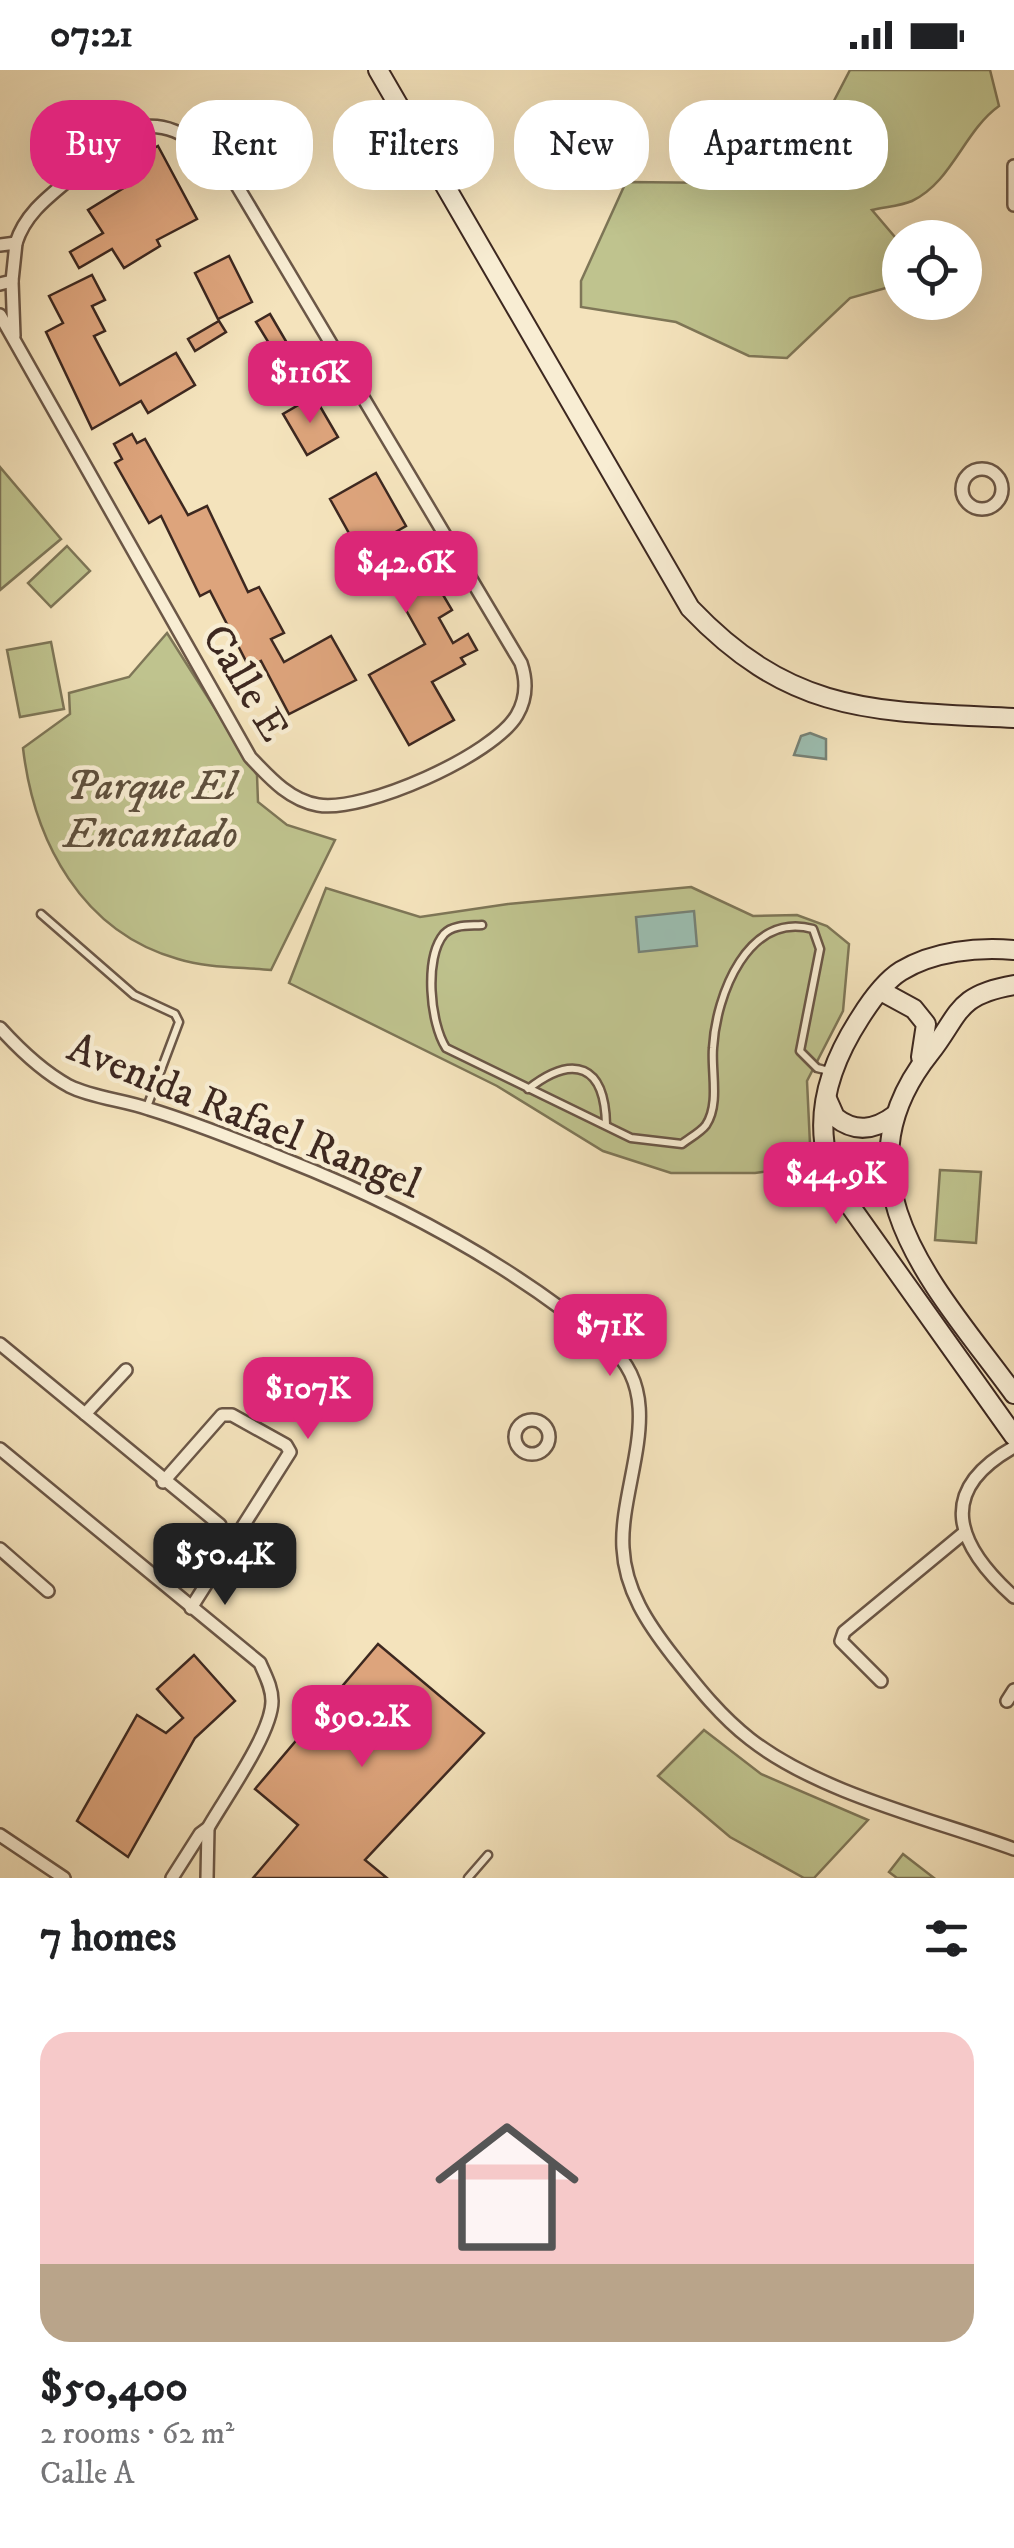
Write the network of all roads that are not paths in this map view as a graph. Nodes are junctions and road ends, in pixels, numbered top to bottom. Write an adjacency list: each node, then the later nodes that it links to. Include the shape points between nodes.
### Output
1 (378, 70): 9 (street, via 690,608 709,628 757,668 823,699 883,711)
2 (1014, 166): 3 (street)
3 (1014, 205)
4 (16, 242): 5 (street); 6 (street, Calle E); 8 (street, Calle E, via 21,224 117,137 159,128 198,140 236,184 521,663 526,680 519,712 498,735 406,786 334,806 298,798 250,758)
5 (0, 245)
6 (6, 282): 8 (street, Calle E)
7 (0, 315): 8 (street, Calle E)
8 (21, 359)
9 (1014, 718)
10 (41, 914): 20 (lane, via 134,995 175,1014 179,1022)
11 (482, 925): 18 (lane, via 453,927 437,950 432,969 441,1040)
12 (1014, 950): 14 (street, via 941,956 899,972)
13 (1014, 985): 16 (street, via 960,1006)
14 (881, 991): 16 (street, via 926,1024); 17 (street)
15 (0, 1028): 20 (street, Avenida Rafael Rangel, via 72,1087)
16 (918, 1067): 21 (street)
17 (830, 1071): 19 (street); 22 (lane, via 800,1051 820,949 813,929 774,928 754,942 730,980 712,1045 713,1103 705,1126 682,1144 660,1144)
18 (528, 1089): 22 (lane); 22 (lane, via 550,1072 577,1067 596,1078 606,1098)
19 (825, 1094): 21 (street, via 835,1117 856,1128 878,1126); 27 (street, via 827,1158 841,1193)
20 (147, 1108): 40 (street, Avenida Rafael Rangel, via 288,1160 428,1224 525,1282 615,1351 639,1401 624,1532 628,1578 652,1629 707,1699 750,1739 810,1774)
21 (895, 1115): 25 (street, via 891,1182 905,1240)
22 (606, 1125)
23 (0, 1344): 26 (street)
24 (126, 1370): 26 (street)
25 (1014, 1394)
26 (85, 1414): 30 (street)
27 (1014, 1436)
28 (1014, 1447): 32 (street, via 963,1492)
29 (1, 1451): 36 (street)
30 (163, 1482): 31 (street); 36 (street, via 222,1415 290,1452)
31 (220, 1525)
32 (965, 1532): 35 (street); 37 (street, via 844,1632 841,1641)
33 (0, 1549): 34 (street)
34 (48, 1591)
35 (1014, 1597)
36 (190, 1608): 38 (street, via 260,1663 272,1703)
37 (881, 1681)
38 (208, 1828): 43 (street); 44 (street)
39 (0, 1835): 42 (street)
40 (1014, 1850)
41 (488, 1855): 45 (lane)
42 (64, 1878)
43 (172, 1878)
44 (207, 1878)
45 (468, 1878)

